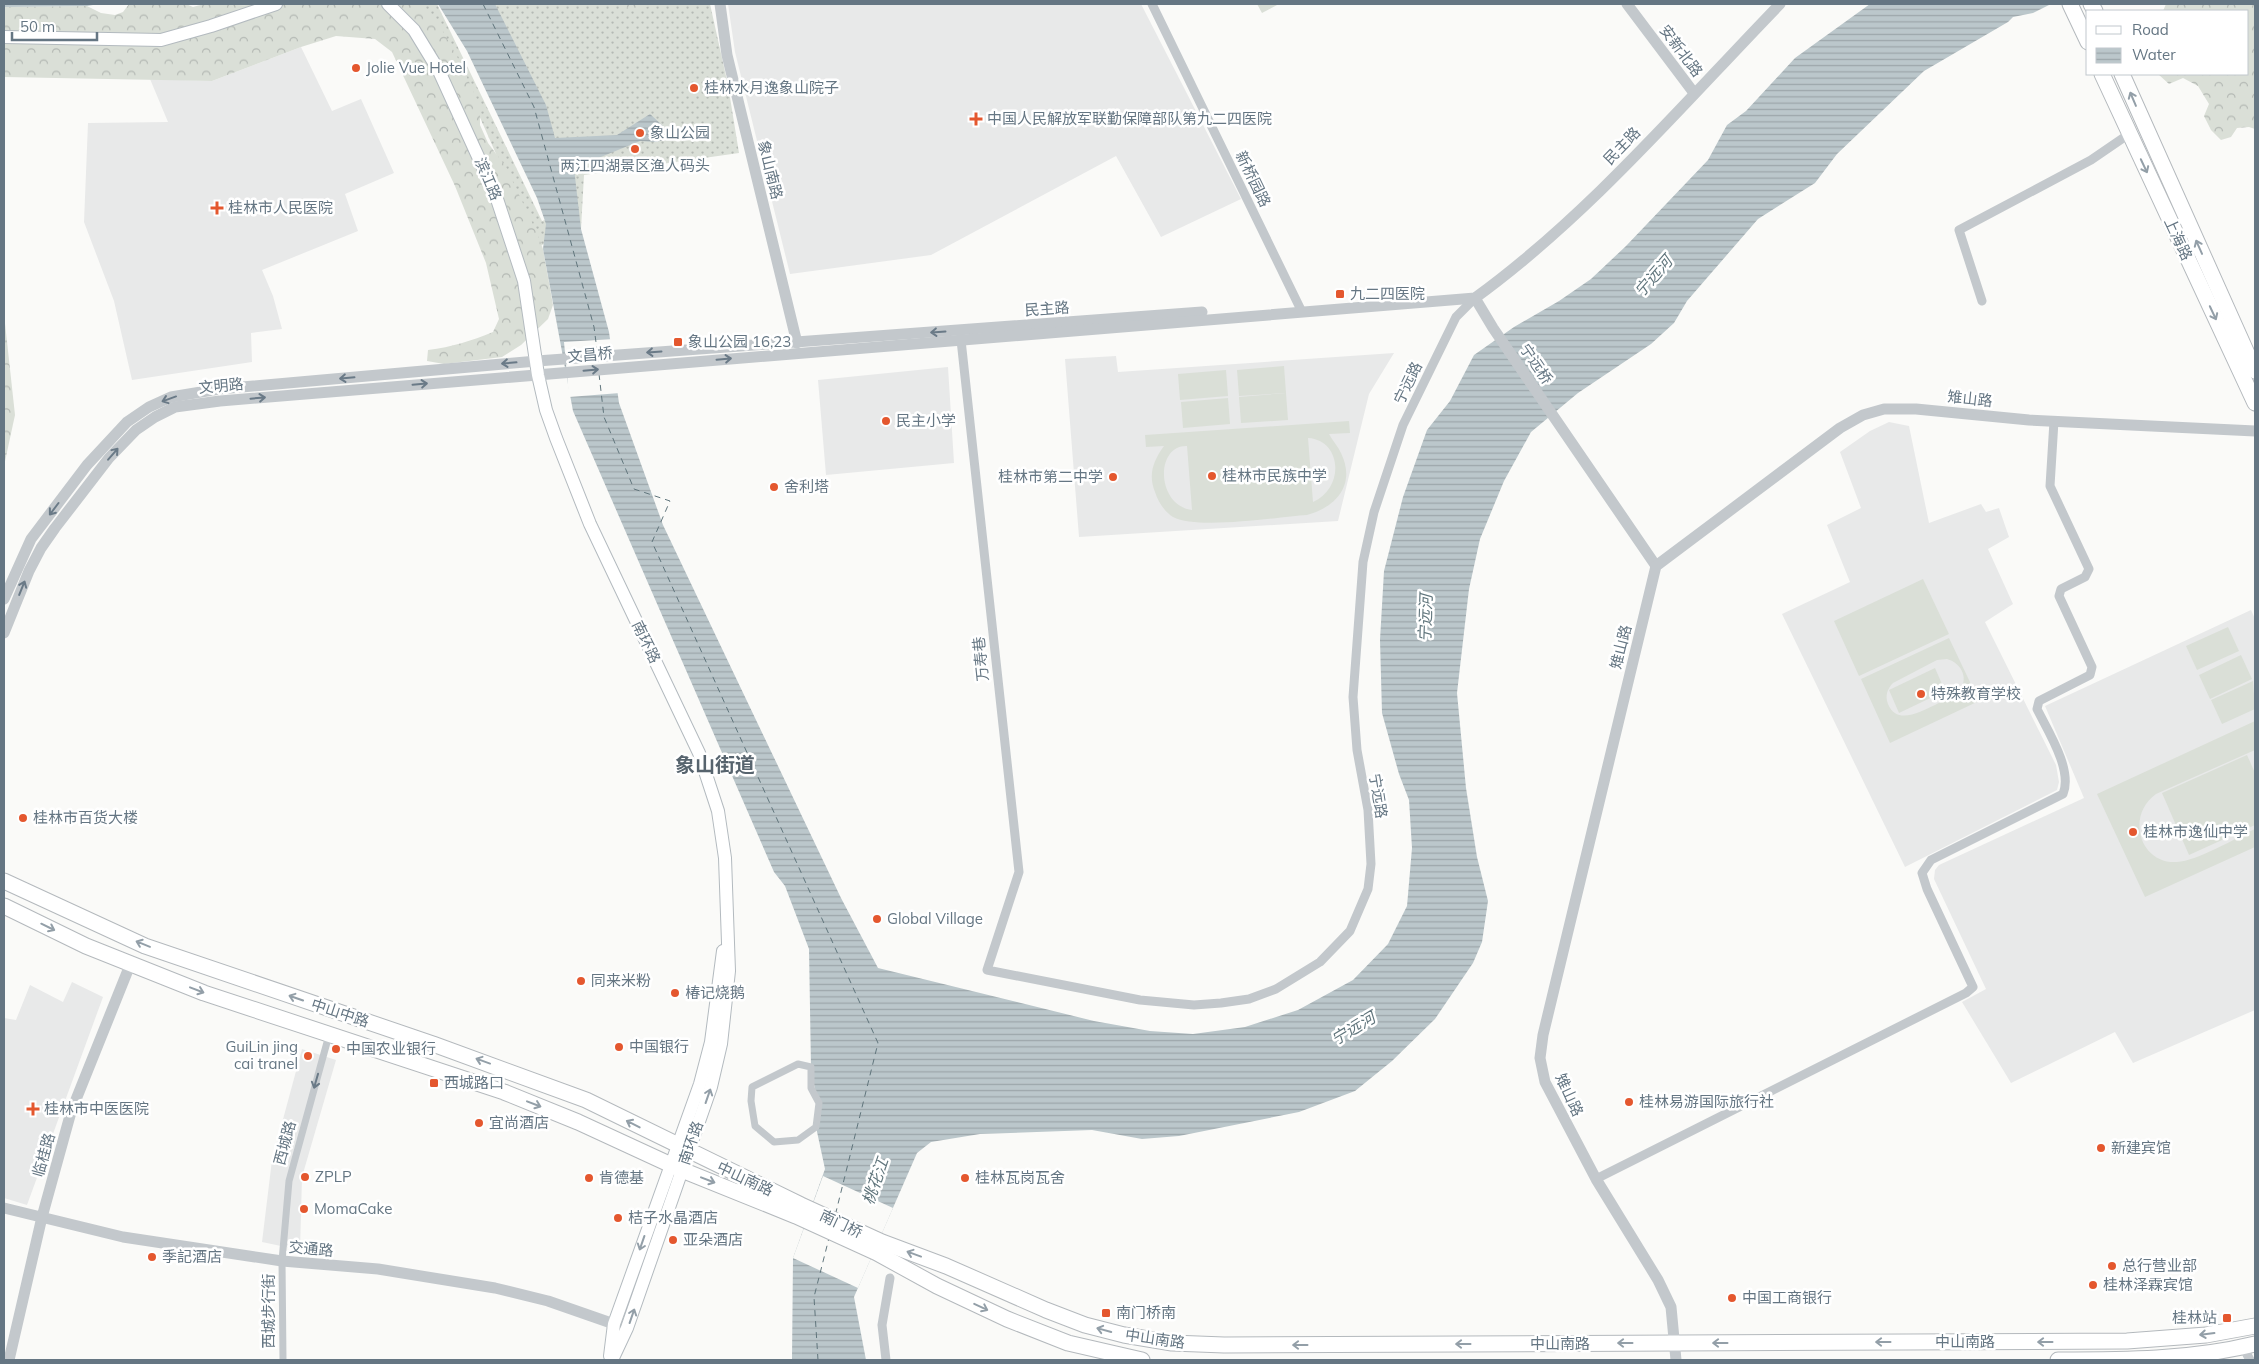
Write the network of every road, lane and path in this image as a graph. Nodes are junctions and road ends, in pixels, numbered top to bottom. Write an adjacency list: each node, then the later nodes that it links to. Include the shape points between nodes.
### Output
1 (276, 4): 8 (main road, via 161,40)
2 (388, 4): 21 (main road, 滨江路, via 414,30 439,70 496,196 524,280)
3 (720, 4): 18 (street, 象山南路, via 727,55)
4 (1152, 4): 16 (street, 新桥园路)
5 (1627, 4): 12 (street, 安新北路)
6 (1780, 4): 12 (street, 民主路)
7 (2070, 4): 9 (highway)
8 (4, 37)
9 (2086, 37)
10 (2102, 75): 13 (highway, 上海路)
11 (2122, 75): 23 (highway, 上海路, one-way to 11)
12 (1694, 92): 14 (street, 民主路, via 1623,167 1518,267)
13 (2129, 134): 15 (street, via 2091,160 1959,230); 26 (highway, 上海路, one-way to 26)
14 (1475, 298): 16 (street, 民主路, via 1424,296); 29 (street, 宁远桥); 35 (street, 宁远路, via 1456,317 1403,425 1374,512 1363,562 1353,697 1357,750 1368,810 1371,864 1368,889 1350,931 1320,962 1276,989 1248,999 1221,1003 1194,1005 1140,1000)
15 (1982, 301)
16 (1301, 308): 17 (street, 民主路); 18 (street, 民主路, one-way to 18)
17 (961, 340): 22 (street, 民主路, one-way to 17); 35 (street, 万寿巷, via 1018,872)
18 (797, 343): 19 (street, 民主路, one-way to 19)
19 (620, 354): 20 (street, 文昌桥)
20 (558, 360): 21 (street, 文明路)
21 (536, 361): 25 (main road, 滨江路); 30 (street, 文明路, one-way to 30, via 171,397 127,422 87,465 31,539)
22 (623, 367): 24 (street, 文昌桥, one-way to 22)
23 (2255, 371)
24 (560, 373): 25 (street, 文明路)
25 (538, 374): 31 (street, 文明路, one-way to 25, via 29,571 55,528 136,430 175,407); 38 (main road, 南环路, via 546,410 590,524 699,753 718,812 726,858 728,916 711,1042)
26 (2255, 403)
27 (2054, 421): 28 (street, 雉山路); 29 (street, 雉山路, via 1916,408 1884,409 1863,415 1810,448); 40 (street, via 2050,486 2089,570 2085,577 2061,590 2059,596 2092,667 2090,675 2039,702 2038,709 2066,772 2067,785 2063,794 1932,860 1922,873 1973,987)
28 (2255, 431)
29 (1656, 566): 40 (street, 雉山路, via 1540,1058 1545,1082)
30 (4, 599)
31 (4, 633)
32 (4, 881): 38 (highway, 中山中路, one-way to 32, via 586,1100 145,946)
33 (4, 906): 34 (highway, 中山中路, one-way to 34)
34 (130, 965): 36 (highway, 中山中路, one-way to 36); 43 (street, 临桂路, via 72,1112)
35 (987, 970)
36 (329, 1034): 39 (highway, 中山中路, one-way to 39, via 504,1092); 45 (street, 西城路, one-way to 45, via 289,1181)
37 (774, 1142): 37 (street, via 755,1126 752,1087 798,1064 811,1067 811,1088 819,1103 816,1127 798,1140)
38 (682, 1149): 39 (main road, 南环路); 42 (highway, 中山南路)
39 (676, 1167): 42 (highway, 中山南路, one-way to 42); 47 (main road, 南环路, one-way to 47); 53 (main road, 南环路, one-way to 39, via 627,1328)
40 (1596, 1179): 49 (street, 雉山路, via 1671,1307)
41 (4, 1208): 43 (street, 交通路)
42 (798, 1211): 44 (highway, 南门桥)
43 (42, 1218): 45 (street, 交通路, via 123,1237); 51 (street, 临桂路)
44 (879, 1248): 49 (highway, 中山南路, one-way to 44, via 1172,1343 1085,1325 946,1266); 55 (highway, 中山南路, one-way to 55, via 937,1286 1038,1331 1096,1351)
45 (282, 1261): 47 (street, 交通路, via 378,1270 495,1288 548,1301); 52 (street, 西城步行街)
46 (890, 1278): 54 (street, via 882,1325)
47 (614, 1324): 53 (main road, 南环路)
48 (2255, 1326): 49 (highway, 中山南路, one-way to 49, via 2206,1335 2127,1341)
49 (1674, 1343): 56 (street, 雉山路)
50 (2249, 1351): 57 (highway, via 2169,1358)
51 (9, 1360)
52 (283, 1360)
53 (611, 1360)
54 (886, 1360)
55 (1142, 1360)
56 (1676, 1360)
57 (2058, 1360)

